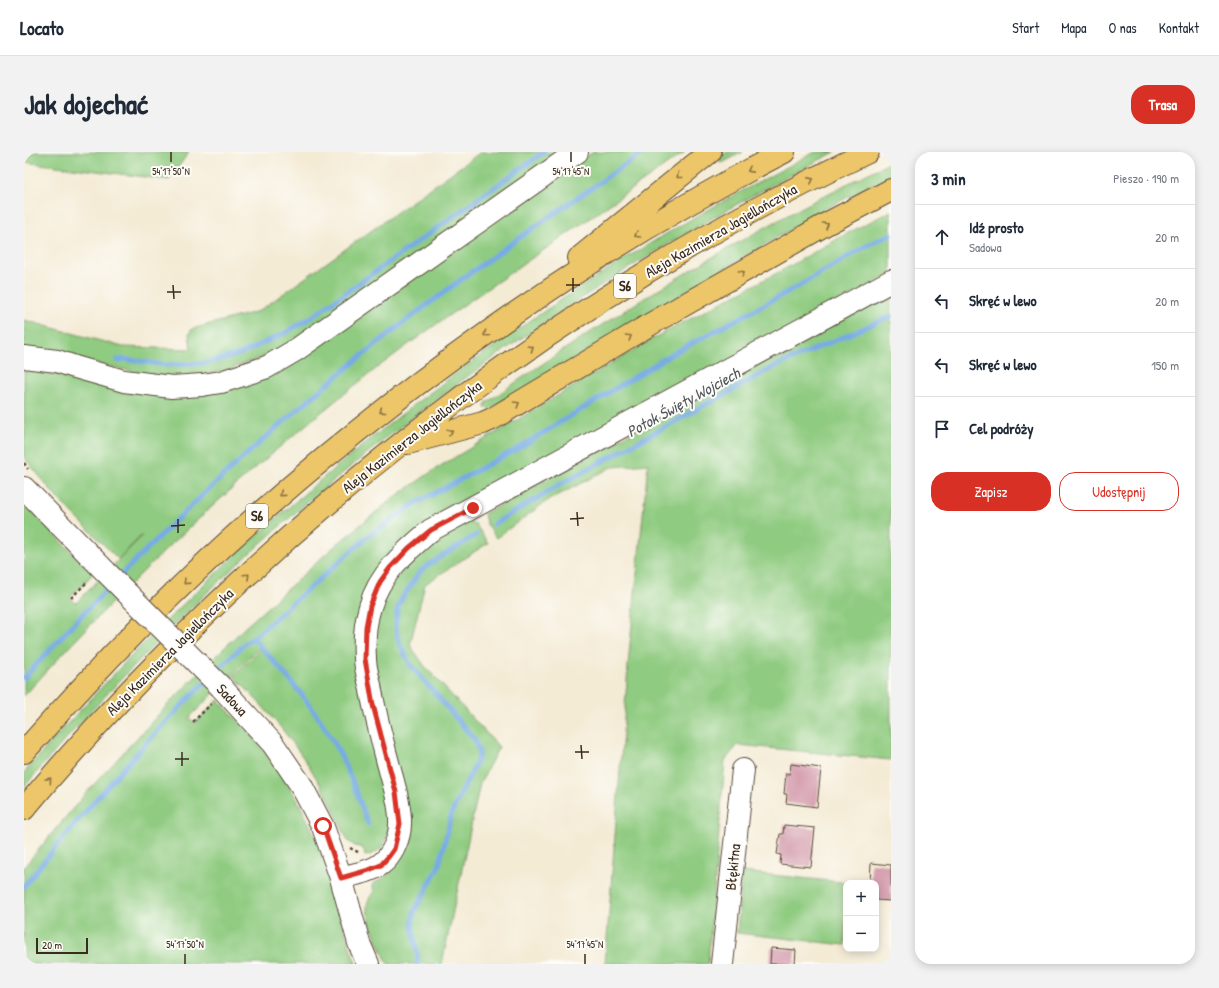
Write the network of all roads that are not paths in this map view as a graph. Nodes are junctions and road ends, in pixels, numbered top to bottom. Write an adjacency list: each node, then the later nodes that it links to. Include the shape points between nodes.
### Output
1 (577, 152): 8 (street, via 296,350 266,367 221,382 172,387 124,381 57,361)
2 (710, 152): 7 (highway, one-way to 7, via 593,245)
3 (784, 152): 7 (highway, S6, one-way to 7, via 628,240)
4 (868, 152): 9 (highway, Aleja Kazimierza Jagiellończyka / S6, one-way to 4, via 532,347 642,276 708,236)
5 (891, 190): 9 (highway, one-way to 5, via 488,421 649,325)
6 (891, 281): 14 (street, via 431,530 390,568 380,582 370,606 366,627 365,659 373,705 396,792 400,824 394,849 381,865)
7 (518, 312): 11 (highway, S6, one-way to 11, via 451,358 381,412 249,522 126,641)
8 (24, 357)
9 (399, 446): 13 (highway, Aleja Kazimierza Jagiellończyka / S6, one-way to 9, via 157,662 298,529)
10 (24, 488): 14 (street, Sadowa, bridge, via 99,575 217,694 273,744 302,785 323,826)
11 (24, 752)
12 (743, 770): 16 (street, Błękitna)
13 (24, 809)
14 (341, 878): 15 (street, Sadowa, via 359,943)
15 (367, 962)
16 (722, 964)

